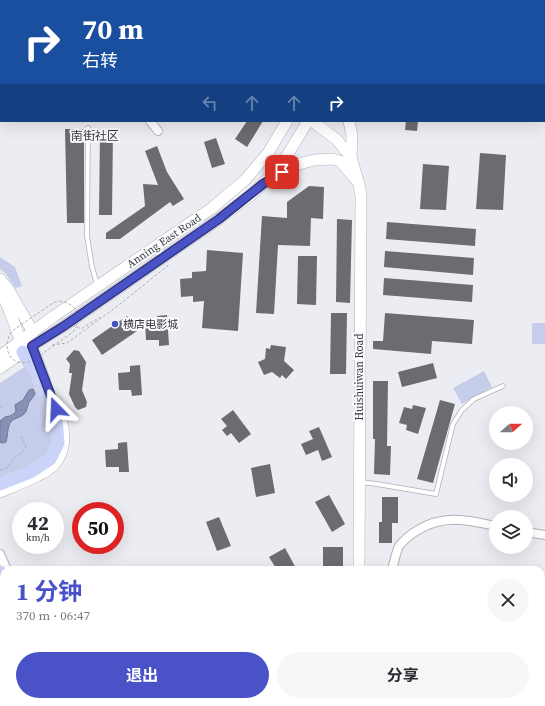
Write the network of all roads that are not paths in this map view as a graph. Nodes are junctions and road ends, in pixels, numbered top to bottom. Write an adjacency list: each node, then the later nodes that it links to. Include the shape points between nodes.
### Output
1 (151, 122): 7 (street)
2 (286, 122): 12 (main road, Anning East Road, via 268,154 245,180 212,208)
3 (307, 122): 9 (main road, via 283,162)
4 (313, 122): 8 (main road, Huishuiwan Road, via 336,139)
5 (349, 122): 8 (main road, Huishuiwan Road, via 352,136)
6 (88, 128): 12 (lane, via 87,236)
7 (158, 131)
8 (351, 156): 10 (main road, Huishuiwan Road)
9 (263, 184): 10 (main road, via 292,166 314,160 332,159 340,161); 15 (main road, via 219,219 64,326)
10 (359, 184): 19 (main road, Huishuiwan Road)
11 (0, 280): 14 (main road)
12 (98, 286): 14 (main road, Anning East Road)
13 (0, 290): 15 (main road)
14 (33, 332): 15 (main road, Anning East Road)
15 (25, 347): 16 (main road); 17 (main road); 20 (main road, via 56,419 58,443 50,459 30,472); 21 (main road, via 62,422 63,449 58,460 48,470)
16 (0, 356)
17 (0, 368)
18 (503, 386): 19 (lane, via 474,399 462,410 453,424 436,494)
19 (359, 482): 27 (main road, Huishuiwan Road)
20 (0, 484)
21 (0, 492)
22 (489, 524): 28 (street, via 465,519 442,520 426,525 399,547)
23 (533, 533): 24 (street)
24 (545, 535)
25 (0, 554): 26 (street)
26 (5, 566)
27 (359, 566)
28 (393, 566)

